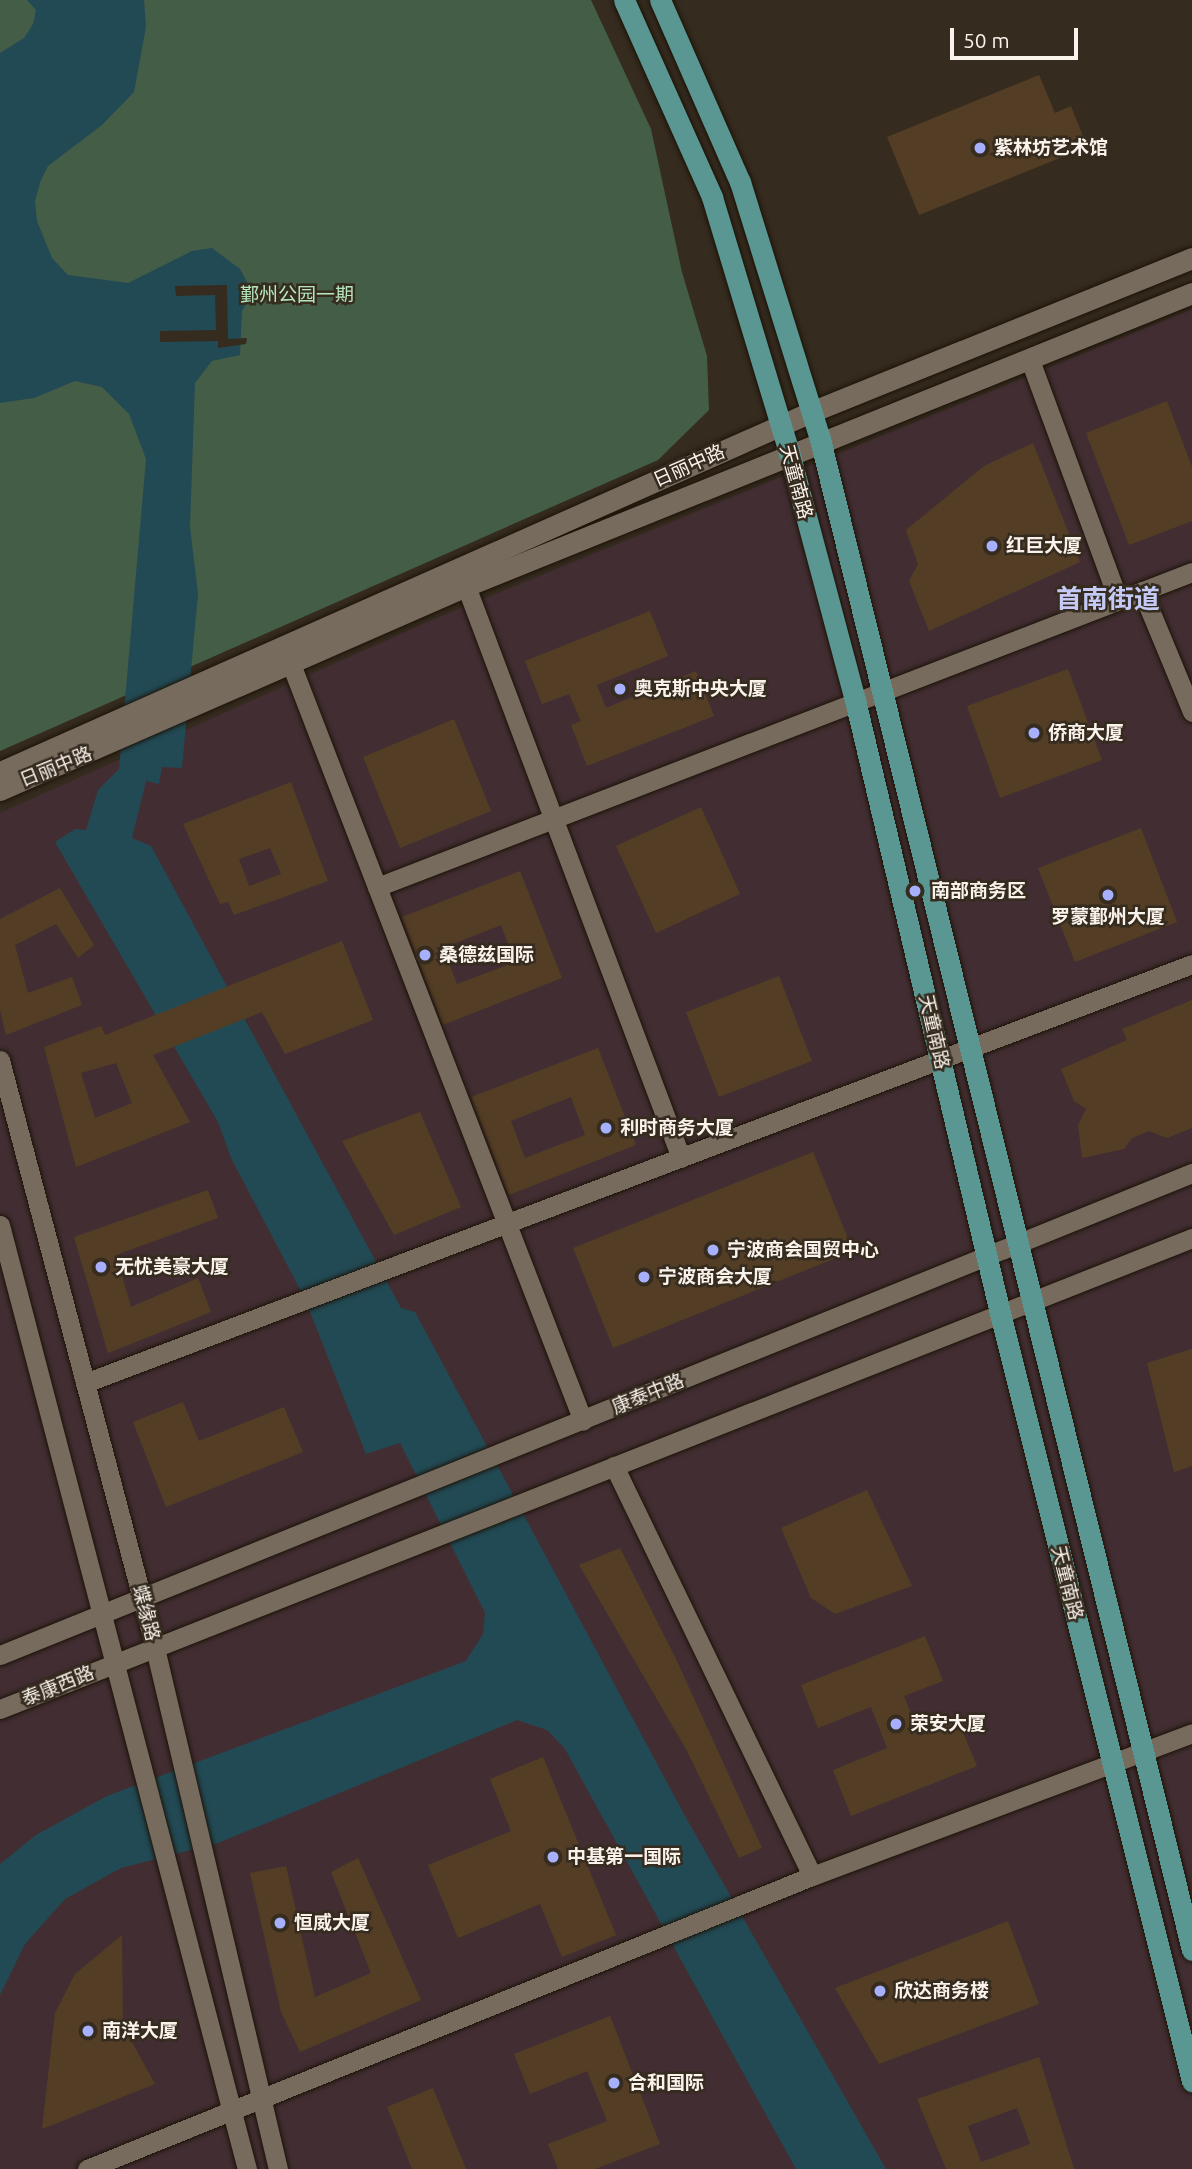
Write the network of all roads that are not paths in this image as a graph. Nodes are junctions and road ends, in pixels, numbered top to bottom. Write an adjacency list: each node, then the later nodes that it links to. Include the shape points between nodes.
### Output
1 (624, 0): 7 (main road, 天童南路, via 712,197)
2 (660, 0): 6 (main road, 天童南路, via 740,182)
3 (1192, 258): 6 (main road, 日丽中路)
4 (1192, 292): 5 (main road, 日丽中路)
5 (1030, 360): 8 (main road, 日丽中路); 13 (street)
6 (811, 412): 7 (main road, 日丽中路); 8 (main road, 天童南路)
7 (781, 426): 9 (main road, 天童南路); 18 (main road, 日丽中路, via 193,689)
8 (820, 439): 9 (main road, 日丽中路); 15 (main road, 天童南路)
9 (789, 452): 11 (main road, 日丽中路); 16 (main road, 天童南路)
10 (1192, 572): 12 (street)
11 (466, 586): 14 (main road, 日丽中路); 21 (street)
12 (1142, 592): 13 (street); 17 (street)
13 (1118, 598): 15 (street)
14 (291, 664): 18 (main road, 日丽中路, via 190,710); 22 (street)
15 (884, 689): 16 (street); 24 (main road, 天童南路)
16 (855, 700): 21 (street); 26 (main road, 天童南路)
17 (1192, 712)
18 (107, 737): 19 (main road); 20 (main road, 日丽中路)
19 (0, 772)
20 (0, 790)
21 (553, 819): 22 (street); 27 (street)
22 (377, 887): 29 (street)
23 (1192, 964): 24 (street)
24 (969, 1051): 26 (street); 32 (main road, 天童南路)
25 (0, 1060): 36 (street, 蝶缘路)
26 (941, 1062): 27 (street); 33 (main road, 天童南路)
27 (681, 1158): 29 (street)
28 (1192, 1173): 32 (street, 康泰中路)
29 (508, 1223): 36 (street); 37 (street)
30 (0, 1225): 40 (street)
31 (1192, 1238): 34 (street)
32 (1018, 1244): 33 (street, 康泰中路); 34 (main road, 天童南路)
33 (987, 1256): 35 (main road, 天童南路); 37 (street, 康泰中路)
34 (1032, 1301): 35 (street); 46 (main road, 天童南路)
35 (1000, 1313): 38 (street); 47 (main road, 天童南路)
36 (85, 1383): 39 (street, 蝶缘路)
37 (583, 1421): 39 (street, 康泰中路)
38 (614, 1466): 41 (street); 48 (street)
39 (142, 1597): 40 (street, 康泰中路); 41 (street, 蝶缘路)
40 (103, 1613): 42 (street); 43 (street)
41 (155, 1648): 43 (street); 51 (street, 蝶缘路)
42 (0, 1655)
43 (115, 1663): 44 (street, 泰康西路); 52 (street)
44 (0, 1709)
45 (1192, 1733): 46 (street)
46 (1142, 1752): 47 (street); 49 (main road, 天童南路)
47 (1112, 1763): 48 (street); 50 (main road, 天童南路)
48 (812, 1876): 51 (street)
49 (1192, 1950)
50 (1192, 2081)
51 (261, 2098): 52 (street); 55 (street, 蝶缘路)
52 (231, 2111): 53 (street); 54 (street)
53 (87, 2169)
54 (247, 2169)
55 (278, 2169)

